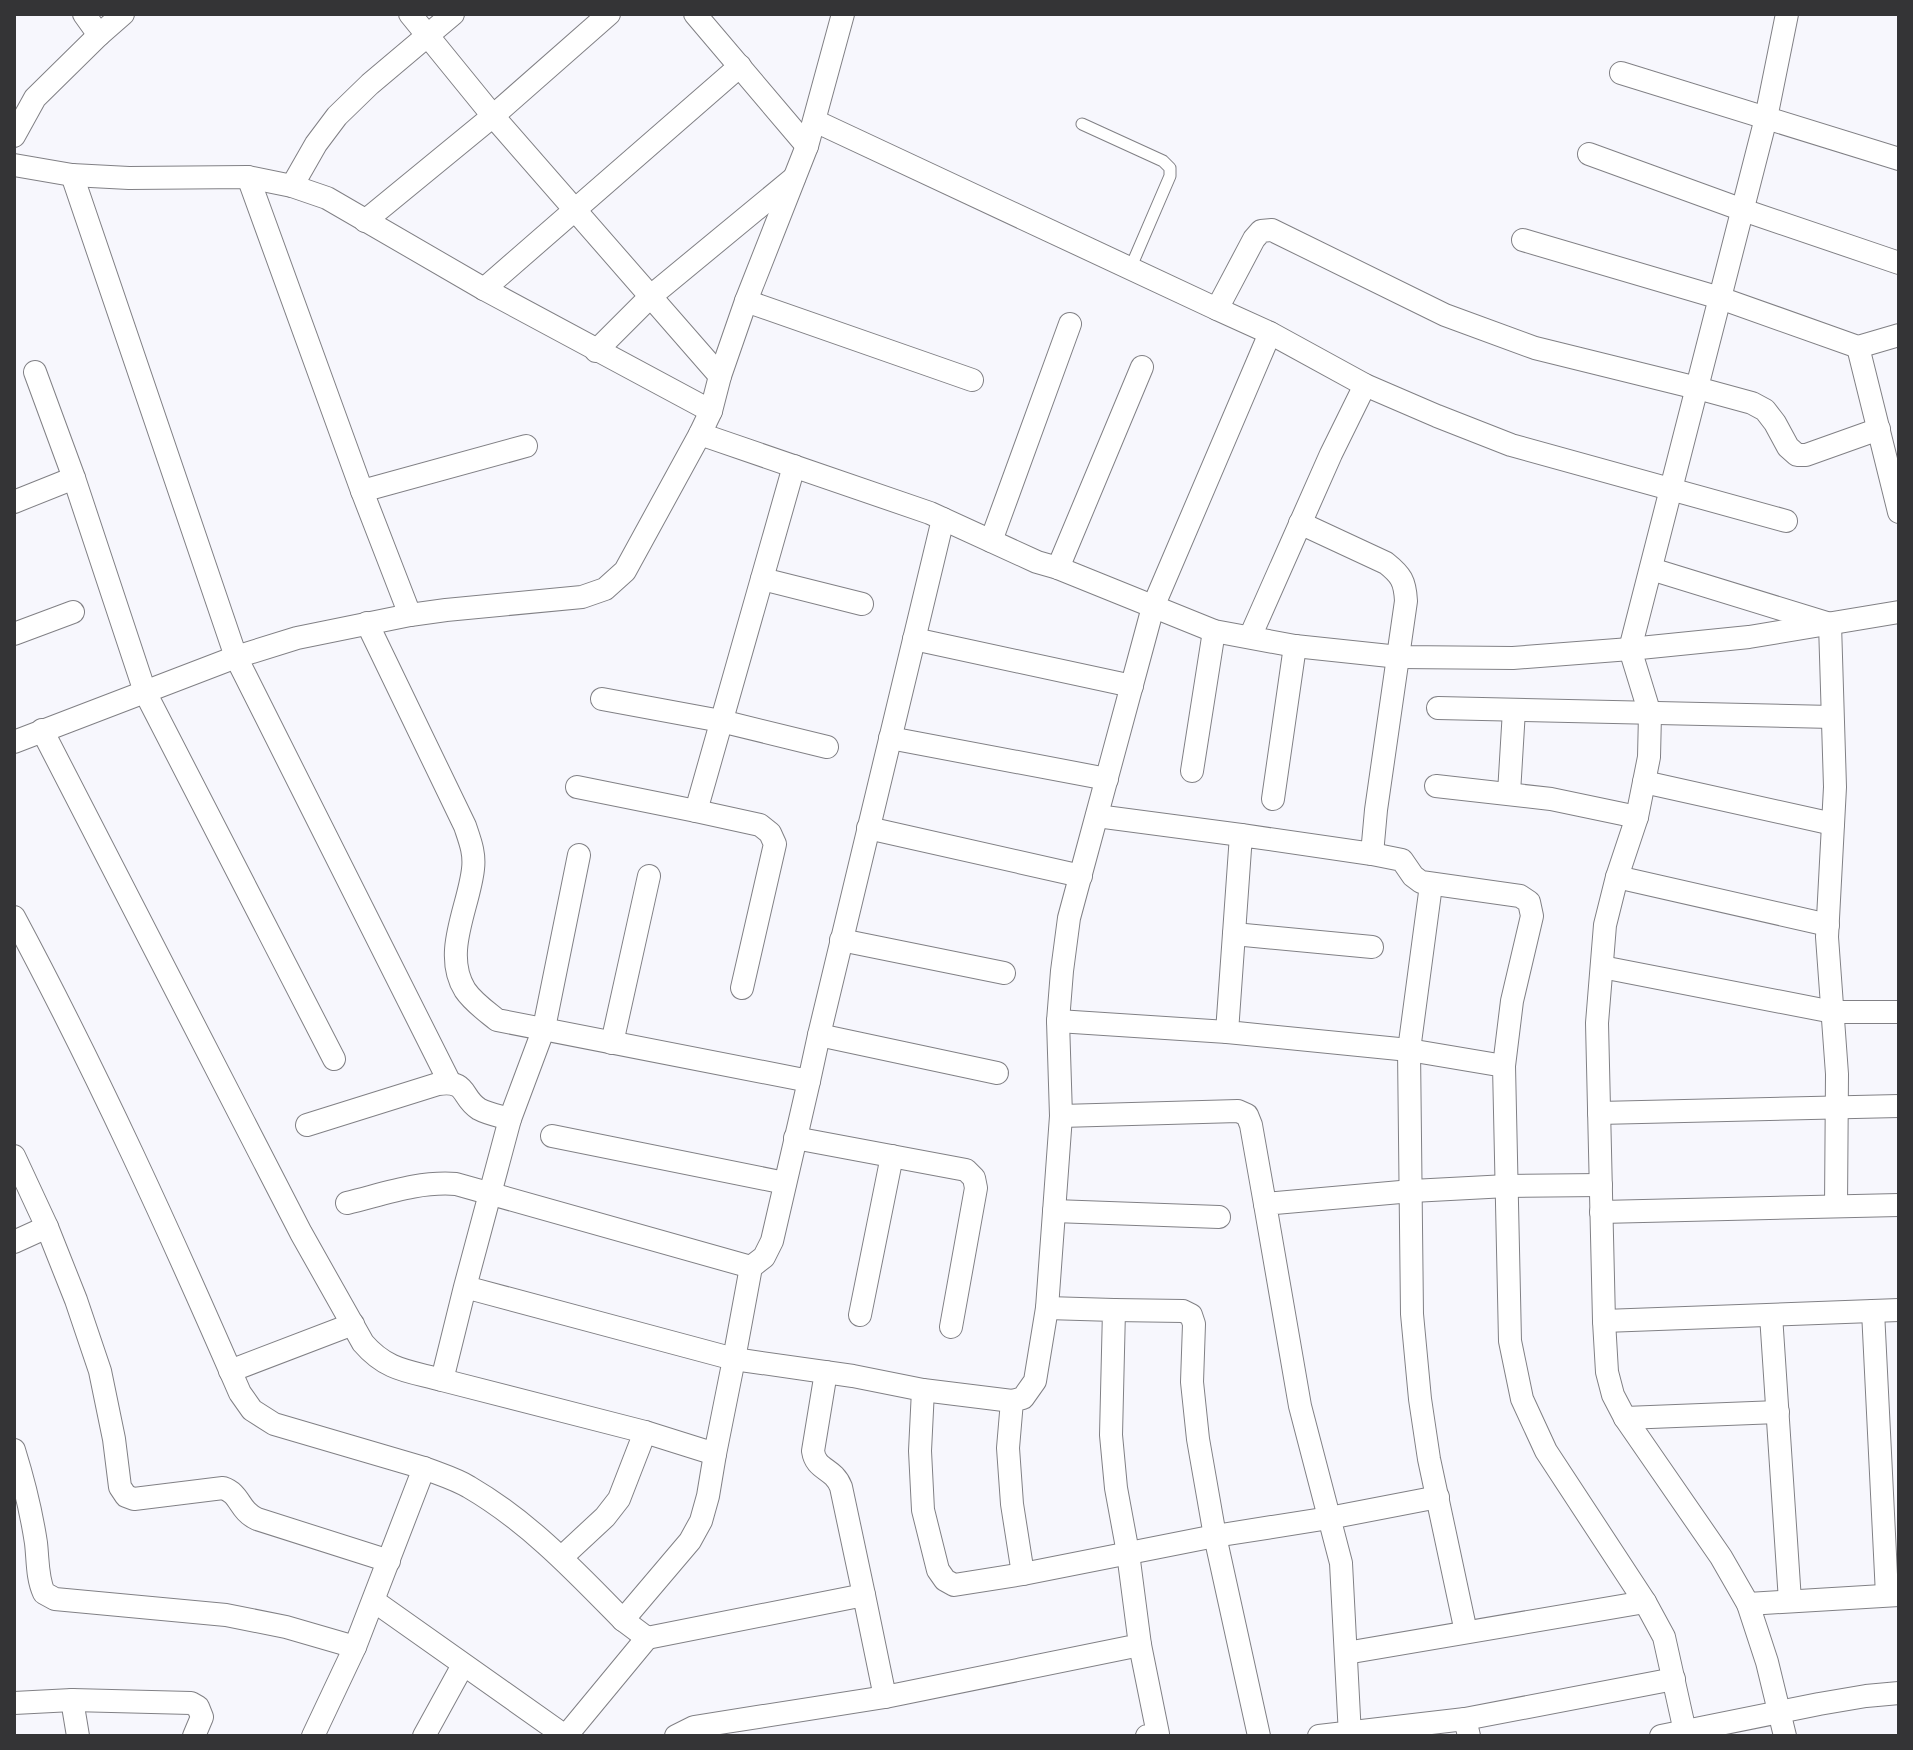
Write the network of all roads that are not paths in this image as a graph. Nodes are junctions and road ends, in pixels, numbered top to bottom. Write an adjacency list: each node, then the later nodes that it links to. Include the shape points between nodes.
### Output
1 (84, 14): 9 (street)
2 (123, 14): 9 (street)
3 (410, 14): 10 (street)
4 (453, 14): 10 (street)
5 (609, 14): 13 (street)
6 (695, 14): 11 (street)
7 (843, 14): 15 (street)
8 (1782, 16): 14 (street)
9 (99, 35): 17 (street, via 35,98)
10 (427, 35): 13 (street); 25 (street, via 337,116)
11 (740, 66): 18 (street); 26 (street)
12 (1621, 73): 14 (street)
13 (493, 116): 26 (street); 28 (street)
14 (1766, 118): 20 (street); 27 (street)
15 (815, 121): 18 (street); 31 (street)
16 (1082, 124): 31 (lane, via 1170,168)
17 (15, 128)
18 (807, 146): 24 (street)
19 (1589, 154): 27 (street)
20 (1899, 159)
21 (14, 165): 22 (street)
22 (72, 175): 23 (street); 78 (street)
23 (248, 177): 25 (street); 55 (street)
24 (794, 178): 33 (street); 35 (street)
25 (292, 186): 28 (street, via 327,198)
26 (575, 210): 32 (street); 33 (street)
27 (1743, 210): 30 (street); 34 (street)
28 (365, 221): 32 (street)
29 (1523, 240): 34 (street)
30 (1899, 263)
31 (1130, 269): 36 (street)
32 (484, 289): 41 (street)
33 (651, 296): 41 (street); 44 (street)
34 (1720, 298): 40 (street); 47 (street)
35 (746, 301): 44 (street); 45 (street)
36 (1217, 309): 38 (street); 47 (street, via 1254,239 1261,231 1272,230 1445,315 1535,348)
37 (1070, 324): 61 (street)
38 (1270, 333): 46 (street); 66 (street)
39 (1899, 335): 40 (street)
40 (1858, 347): 50 (street)
41 (596, 351): 48 (street)
42 (1142, 367): 62 (street)
43 (35, 372): 53 (street)
44 (720, 376): 48 (street)
45 (972, 380)
46 (1365, 385): 54 (street, via 1511,445); 60 (street)
47 (1697, 388): 50 (street, via 1765,410 1797,455); 54 (street)
48 (711, 411): 49 (street)
49 (700, 434): 52 (street); 69 (street, via 625,571 605,589 582,597)
50 (1887, 439): 57 (street)
51 (526, 446): 55 (street)
52 (794, 466): 58 (street); 64 (street)
53 (74, 478): 56 (street); 81 (street)
54 (1671, 489): 59 (street); 63 (street)
55 (362, 491): 69 (street)
56 (14, 502)
57 (1899, 512)
58 (943, 519): 61 (street); 75 (street)
59 (1786, 521)
60 (1300, 523): 74 (street); 79 (street, via 1398,572 1406,586)
61 (991, 541): 62 (street)
62 (1058, 568): 66 (street)
63 (1651, 569): 71 (street); 77 (street)
64 (762, 579): 65 (street); 87 (street)
65 (862, 604)
66 (1153, 607): 72 (street); 80 (street)
67 (73, 612): 73 (street)
68 (1899, 612): 71 (street)
69 (410, 615): 70 (street)
70 (367, 623): 78 (street); 122 (street, via 473,848 456,952 465,990 497,1020)
71 (1830, 624): 77 (street); 86 (street)
72 (1214, 631): 74 (street); 92 (street)
73 (14, 634)
74 (1250, 637): 76 (street)
75 (914, 639): 80 (street); 89 (street)
76 (1295, 646): 79 (street); 98 (street)
77 (1630, 649): 79 (street, via 1513,658); 85 (street)
78 (236, 657): 81 (street); 131 (street)
79 (1399, 657): 105 (street)
80 (1132, 686): 93 (street)
81 (145, 692): 88 (street); 127 (street)
82 (602, 699): 87 (street)
83 (1438, 708): 84 (street)
84 (1514, 710): 85 (street); 97 (street)
85 (1650, 714): 86 (street); 94 (street)
86 (1832, 717): 102 (street)
87 (721, 721): 91 (street); 99 (street)
88 (42, 730): 90 (street); 165 (street)
89 (890, 738): 93 (street); 103 (street)
90 (14, 742)
91 (827, 747)
92 (1192, 771)
93 (1107, 779): 100 (street)
94 (1644, 782): 101 (street); 102 (street)
95 (1436, 786): 97 (street)
96 (577, 787): 99 (street)
97 (1509, 793): 101 (street)
98 (1273, 799)
99 (696, 811): 118 (street, via 760,825 775,844)
100 (1097, 816): 104 (street); 108 (street)
101 (1637, 817): 109 (street)
102 (1833, 824): 112 (street)
103 (868, 828): 108 (street); 114 (street)
104 (1241, 835): 105 (street); 113 (street)
105 (1372, 854): 110 (street, via 1402,860 1413,876)
106 (579, 855): 122 (street)
107 (649, 876): 125 (street)
108 (1081, 876): 121 (street, via 1069,918)
109 (1617, 877): 112 (street); 116 (street)
110 (1431, 885): 126 (street); 128 (street, via 1520,896 1529,902 1532,916 1512,1001)
111 (14, 917): 168 (street, via 102,1091)
112 (1828, 925): 119 (street)
113 (1234, 934): 115 (street); 123 (street)
114 (841, 940): 117 (street); 124 (street)
115 (1372, 947)
116 (1602, 967): 119 (street); 134 (street)
117 (1004, 973)
118 (742, 988)
119 (1833, 1012): 120 (street); 133 (street)
120 (1899, 1012)
121 (1058, 1021): 123 (street); 135 (street)
122 (544, 1028): 125 (street); 136 (street)
123 (1227, 1032): 126 (street)
124 (819, 1035): 129 (street); 130 (street)
125 (612, 1043): 130 (street)
126 (1409, 1050): 128 (street); 145 (street)
127 (334, 1059)
128 (1504, 1066): 144 (street)
129 (997, 1073)
130 (809, 1081): 139 (street)
131 (450, 1083): 136 (street, via 481,1111); 137 (street)
132 (1899, 1106): 133 (street)
133 (1837, 1107): 134 (street); 150 (street)
134 (1599, 1113): 143 (street)
135 (1061, 1116): 148 (street, via 1238,1111 1251,1125); 151 (street)
136 (510, 1119): 146 (street)
137 (307, 1125)
138 (552, 1136): 142 (street)
139 (795, 1138): 141 (street); 142 (street)
140 (14, 1156): 154 (street)
141 (892, 1156): 162 (street); 166 (street, via 966,1170 974,1178)
142 (785, 1183): 156 (street, via 772,1241)
143 (1601, 1185): 144 (street); 152 (street)
144 (1507, 1186): 145 (street); 192 (street, via 1510,1341 1522,1399 1546,1451)
145 (1412, 1191): 148 (street); 180 (street, via 1412,1314 1420,1399)
146 (490, 1192): 147 (street, via 435,1182); 156 (street); 157 (street)
147 (347, 1203)
148 (1265, 1204): 181 (street, via 1300,1406)
149 (1899, 1205): 150 (street)
150 (1836, 1206): 152 (street)
151 (1054, 1211): 153 (street); 158 (street)
152 (1601, 1212): 164 (street)
153 (1219, 1217)
154 (47, 1227): 155 (street); 186 (street, via 100,1371 120,1487 126,1496 223,1488 232,1491 247,1515)
155 (14, 1242)
156 (751, 1267): 167 (street)
157 (465, 1287): 167 (street); 170 (street)
158 (1047, 1308): 159 (street); 172 (street, via 1035,1381 1023,1398)
159 (1114, 1310): 183 (street, via 1191,1315 1196,1425); 184 (street, via 1111,1435)
160 (1899, 1310): 161 (street)
161 (1873, 1311): 163 (street); 174 (street)
162 (860, 1315)
163 (1771, 1315): 164 (street); 173 (street)
164 (1604, 1321): 175 (street, via 1607,1372)
165 (353, 1324): 168 (street); 170 (street, via 375,1356 391,1366)
166 (951, 1327)
167 (734, 1359): 169 (street); 178 (street)
168 (230, 1371): 179 (street, via 252,1410 274,1424)
169 (826, 1372): 171 (street); 188 (street, via 814,1459 837,1477 841,1487)
170 (442, 1380): 176 (street)
171 (923, 1390): 172 (street); 187 (street, via 923,1510 938,1570 954,1585)
172 (1012, 1401): 187 (street, via 1008,1448)
173 (1778, 1412): 175 (street); 191 (street)
174 (1889, 1417): 182 (street)
175 (1625, 1418): 193 (street)
176 (645, 1432): 178 (street); 185 (street, via 619,1499)
177 (14, 1450): 198 (street, via 27,1492 44,1593 55,1599 226,1615)
178 (715, 1454): 194 (street, via 701,1521 690,1541)
179 (424, 1468): 185 (street, via 467,1485); 186 (street)
180 (1438, 1497): 181 (street); 195 (street)
181 (1329, 1518): 183 (street); 199 (street, via 1341,1563)
182 (1892, 1519): 189 (street)
183 (1215, 1536): 184 (street); 217 (street)
184 (1128, 1553): 187 (street); 197 (street)
185 (562, 1557): 194 (street)
186 (389, 1561): 190 (street)
187 (1023, 1574)
188 (864, 1595): 196 (street); 203 (street)
189 (1893, 1595): 191 (street)
190 (374, 1601): 198 (street); 200 (street)
191 (1790, 1601): 193 (street)
192 (1645, 1602): 195 (street); 201 (street, via 1664,1637)
193 (1748, 1604): 206 (street)
194 (623, 1620): 196 (street)
195 (1466, 1632): 199 (street)
196 (647, 1638): 215 (street)
197 (1140, 1645): 203 (street); 211 (street)
198 (355, 1647): 213 (street)
199 (1346, 1653): 210 (street)
200 (463, 1665): 214 (street); 215 (street)
201 (1674, 1679): 207 (street); 208 (street)
202 (1899, 1693): 206 (street)
203 (885, 1697): 216 (street, via 694,1727)
204 (72, 1700): 205 (street); 209 (street, via 191,1703 202,1717); 212 (street)
205 (14, 1703)
206 (1779, 1713): 208 (street); 220 (street)
207 (1467, 1728): 210 (street)
208 (1685, 1733): 219 (street)
209 (199, 1734)
210 (1350, 1734): 218 (street)
211 (1155, 1735)
212 (78, 1736)
213 (313, 1736)
214 (424, 1736)
215 (566, 1736)
216 (676, 1736)
217 (1259, 1736)
218 (1319, 1736)
219 (1661, 1736)
220 (1785, 1736)

